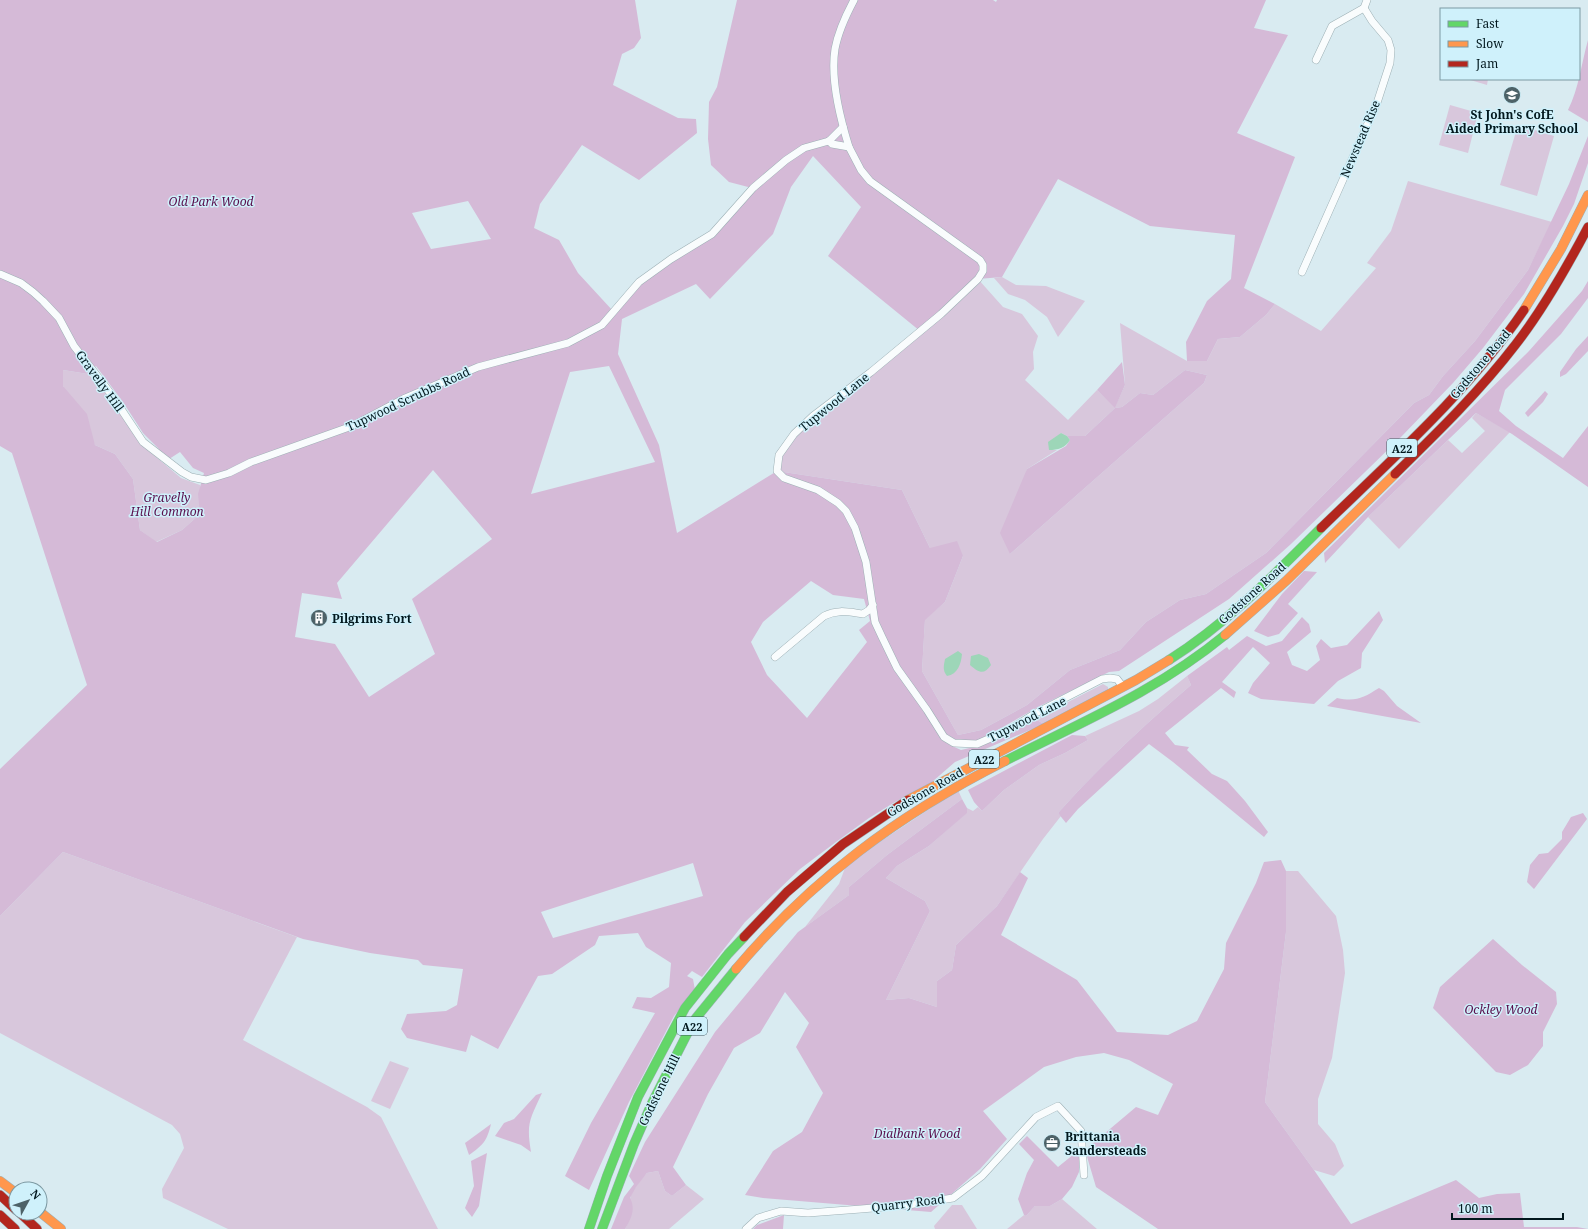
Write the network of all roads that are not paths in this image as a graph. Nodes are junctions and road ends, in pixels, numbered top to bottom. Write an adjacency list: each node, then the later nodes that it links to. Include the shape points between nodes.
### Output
1 (854, 0): 5 (street, Tupwood Lane, via 835,51 837,102)
2 (1367, 0): 3 (street)
3 (1364, 8): 4 (street, via 1332,26); 10 (street, Newstead Rise, via 1388,40 1391,50 1390,63 1377,104)
4 (1316, 60)
5 (843, 127): 6 (street); 7 (street, Tupwood Lane)
6 (829, 141): 7 (street, via 832,144); 12 (street, Tupwood Scrubbs Road, via 804,148 786,160 753,188 712,234 639,282 602,325 568,343 478,367 352,426)
7 (849, 147): 13 (street, Tupwood Lane, via 870,181 976,257 983,265 983,271 978,279 941,314 871,372 812,416 779,454 777,471 784,478 818,490 846,511 863,550)
8 (1588, 195): 15 (highway, Godstone Road / A22, via 1555,262 1511,328 1432,418 1224,620 1168,661)
9 (1588, 227): 16 (highway, Godstone Road / A22, via 1542,307 1517,343 1483,384 1362,506 1237,626 1177,671 1100,715 954,787 871,840)
10 (1302, 272)
11 (0, 274): 12 (street, Gravelly Hill, via 21,283 59,318 74,346 143,442 182,472)
12 (206, 480)
13 (873, 605): 14 (street, via 863,614 833,611); 15 (street, Tupwood Lane, via 875,622 896,668 944,737 954,743 977,744 1009,730 1102,679 1117,679)
14 (775, 656)
15 (1123, 687): 17 (highway, Godstone Road / A22, via 912,797 843,844)
16 (842, 863): 30 (highway, Godstone Hill / A22, via 790,910 738,966 696,1018 650,1108 616,1184)
17 (810, 873): 29 (highway, Godstone Hill / A22, via 787,892 728,954 686,1008 638,1097)
18 (1084, 1175): 31 (street, Quarry Road, via 1081,1130 1058,1106 1036,1116 982,1176 953,1198 861,1209 808,1213 781,1211 758,1218)
19 (0, 1181): 20 (highway)
20 (8, 1188)
21 (0, 1195): 22 (highway)
22 (8, 1202)
23 (0, 1216): 26 (highway)
24 (48, 1218): 28 (highway)
25 (28, 1221): 27 (highway)
26 (15, 1229)
27 (37, 1229)
28 (61, 1229)
29 (589, 1229)
30 (602, 1229)
31 (746, 1229)

